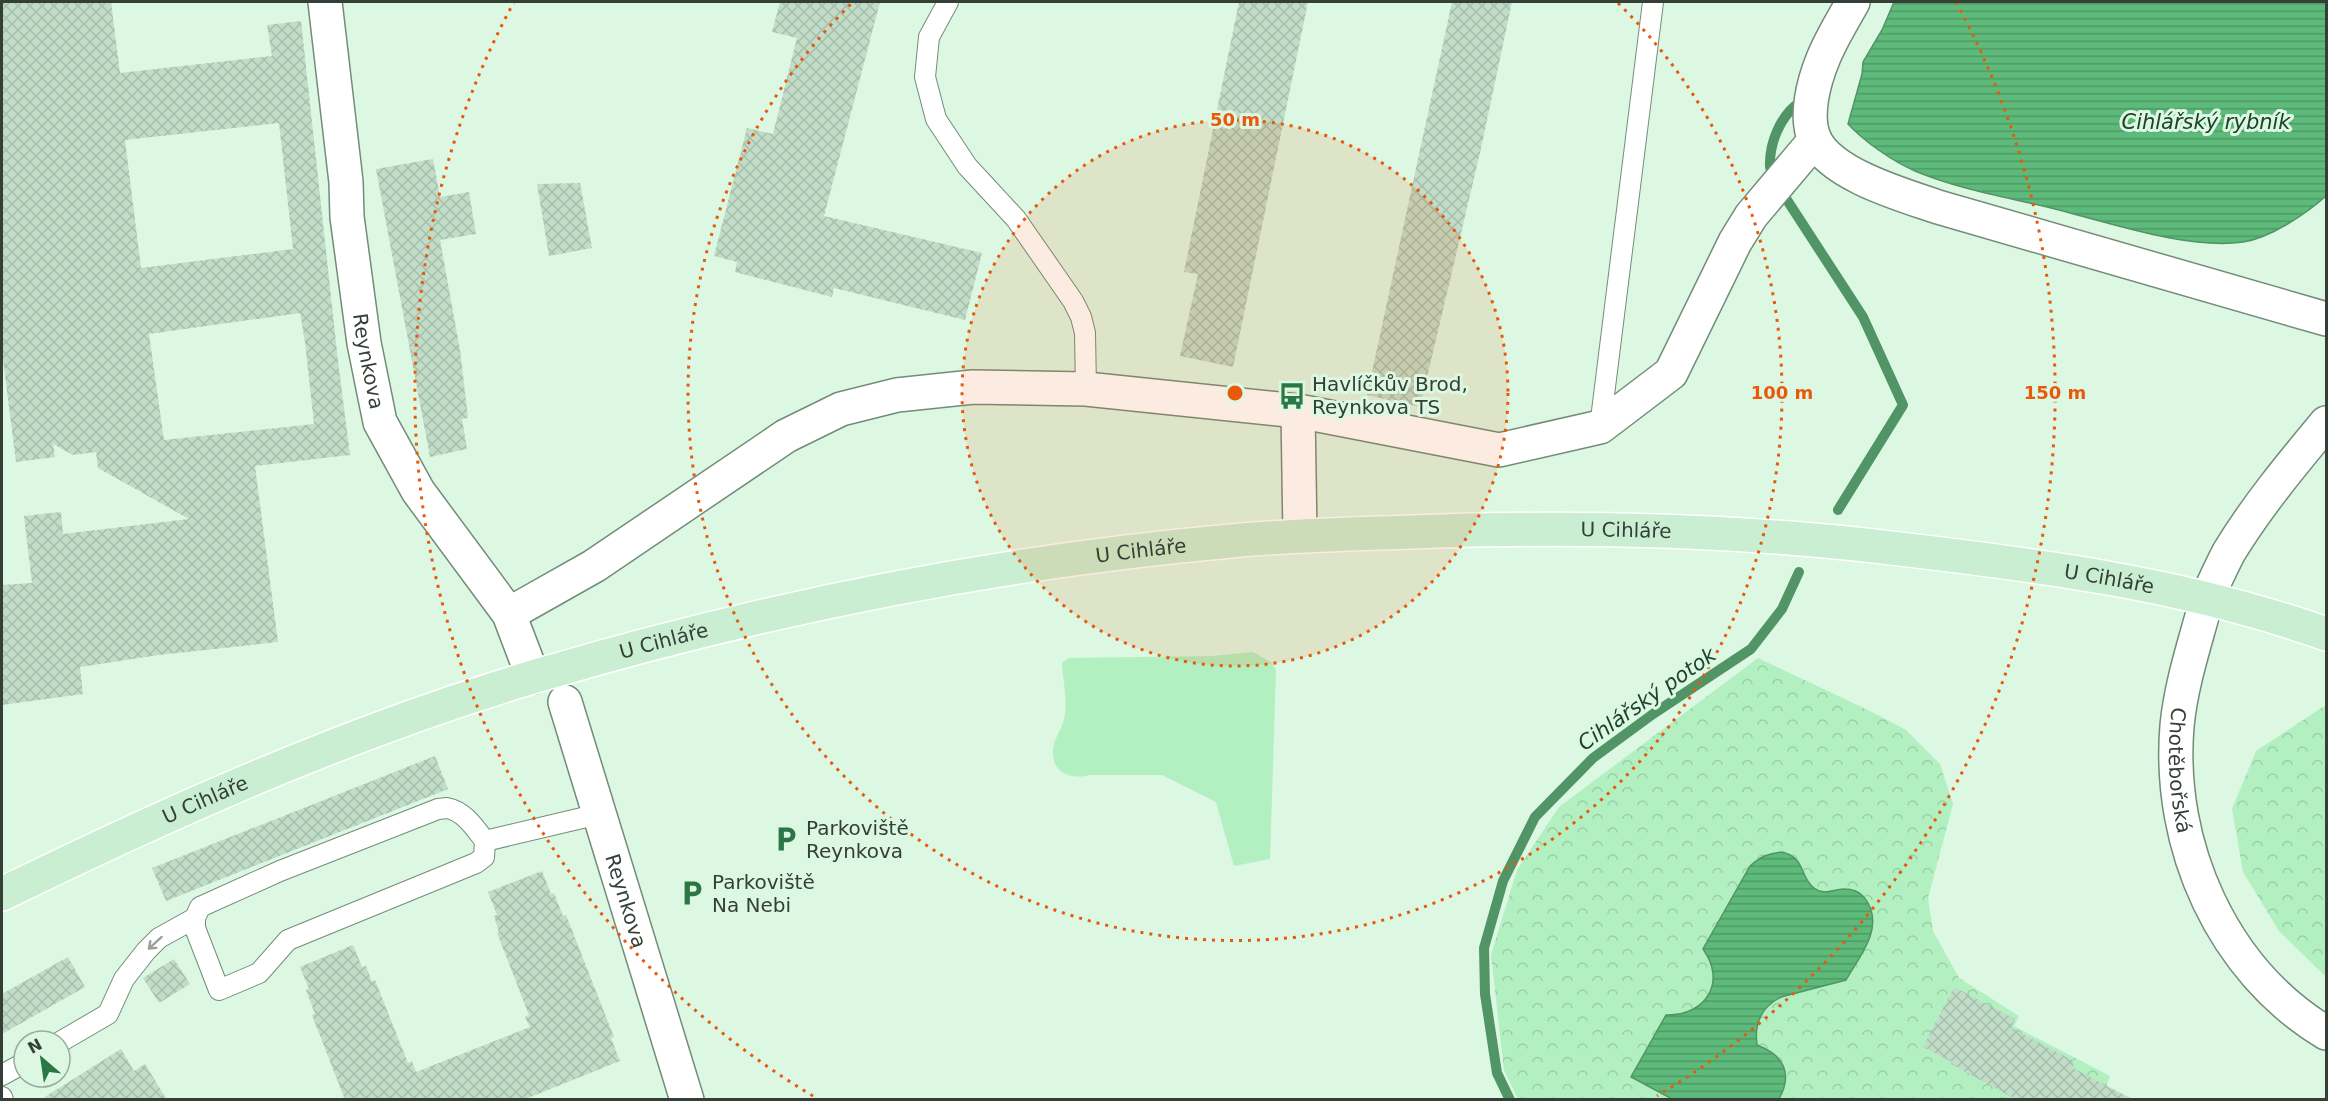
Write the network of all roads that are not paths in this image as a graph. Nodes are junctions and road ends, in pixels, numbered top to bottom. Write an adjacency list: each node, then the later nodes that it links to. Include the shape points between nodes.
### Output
1 (325, 2): 13 (street, Reynkova, via 347,217 364,343 380,422 418,491)
2 (948, 2): 7 (lane, via 929,37 925,77 936,120 967,166 1016,219 1073,302 1085,333)
3 (1653, 2): 10 (lane)
4 (1852, 2): 5 (street, via 1814,86 1811,128)
5 (1815, 140): 6 (street, via 1842,167 1898,193); 10 (street, via 1751,216 1671,373)
6 (2326, 319)
7 (1086, 389): 8 (street); 13 (street, via 937,389 841,409 759,452 594,566)
8 (1298, 411): 10 (street, via 1499,450); 11 (street)
9 (2326, 423): 12 (street, Chotěbořská, via 2248,523)
10 (1600, 427)
11 (1300, 536): 12 (main road, U Cihláře, via 1491,529 1725,533 1979,559 2103,576); 15 (main road, U Cihláře, via 1089,556 855,596 728,624)
12 (2207, 598): 14 (main road, U Cihláře); 21 (street, Chotěbořská, via 2177,725 2176,778 2185,835 2216,915 2247,963 2285,1003)
13 (509, 614): 15 (street, Reynkova)
14 (2326, 634)
15 (533, 677): 19 (main road, U Cihláře, via 392,724 270,772 119,837)
16 (565, 702): 17 (street, Reynkova)
17 (599, 814): 18 (lane); 23 (street, Reynkova)
18 (485, 841): 20 (lane, via 455,810 438,809 217,898 200,908); 20 (lane, via 484,857 476,863 288,940 260,973 219,990 195,928)
19 (2, 894)
20 (195, 918): 22 (lane, one-way to 22, via 159,938 124,979 108,1014)
21 (2326, 1033)
22 (72, 1035)
23 (687, 1100)

